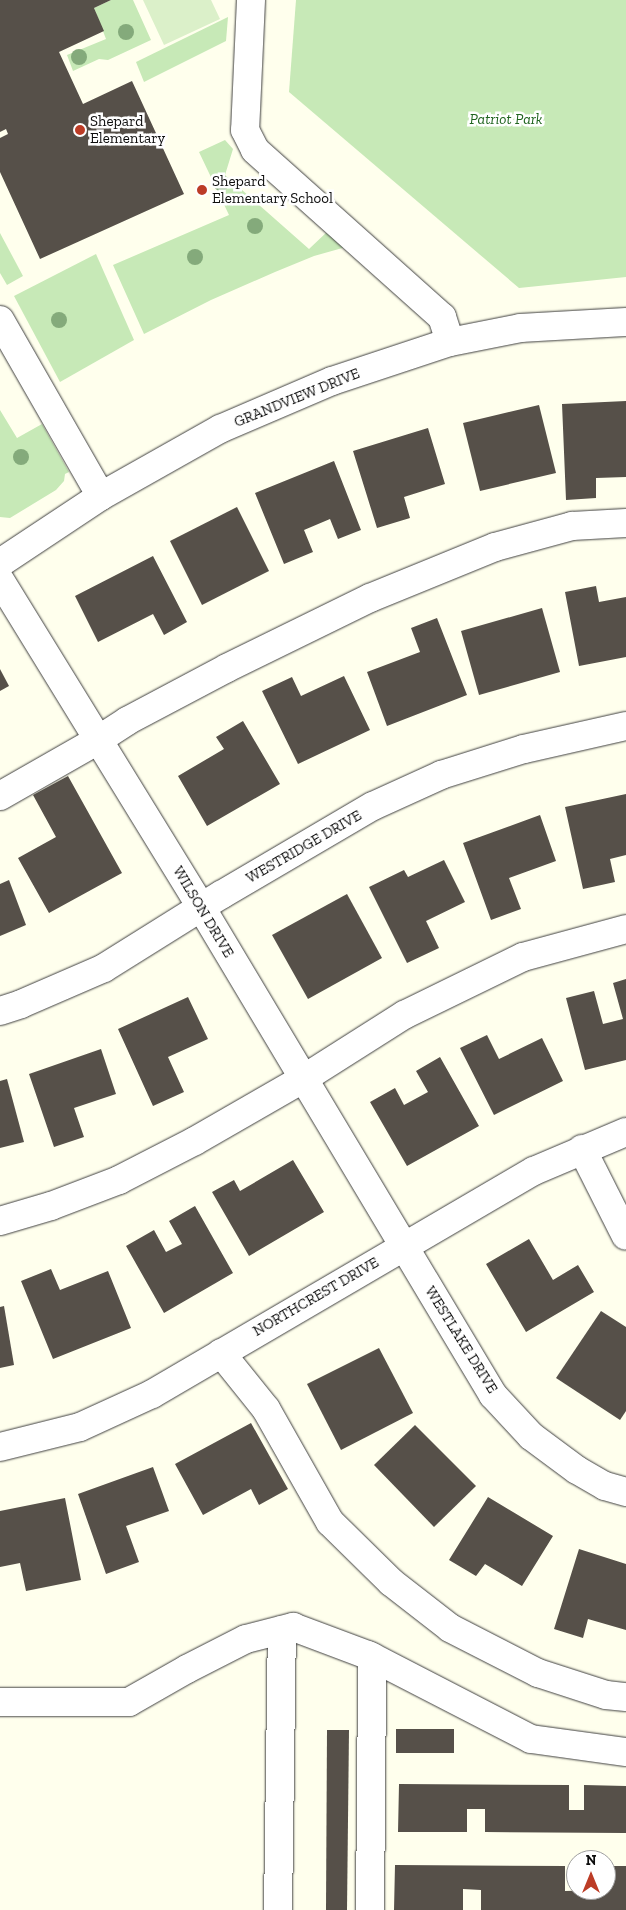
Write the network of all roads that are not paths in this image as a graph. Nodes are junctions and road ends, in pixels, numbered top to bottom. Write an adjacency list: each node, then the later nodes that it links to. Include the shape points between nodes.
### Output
1 (251, 0): 4 (street, via 245,130 255,150 442,317)
2 (0, 320): 5 (street)
3 (626, 322): 4 (street, GRANDVIEW DRIVE, via 521,328)
4 (450, 342): 5 (street, GRANDVIEW DRIVE, via 332,381 220,429)
5 (101, 496): 7 (street, GRANDVIEW DRIVE)
6 (626, 523): 10 (street, via 572,526 495,547 370,598 127,720)
7 (0, 563)
8 (0, 580): 10 (street, WILSON DRIVE)
9 (626, 726): 12 (street, WESTRIDGE DRIVE, via 524,749 441,775 374,806)
10 (98, 740): 11 (street); 12 (street, WILSON DRIVE)
11 (0, 796)
12 (201, 907): 14 (street, WESTRIDGE DRIVE, via 104,968); 15 (street, WILSON DRIVE)
13 (626, 929): 15 (street, via 523,956 404,1015)
14 (0, 1011)
15 (304, 1079): 18 (street, via 118,1180 51,1206); 20 (street, WILSON DRIVE)
16 (626, 1132): 17 (street, NORTHCREST DRIVE)
17 (582, 1149): 19 (street); 20 (street, NORTHCREST DRIVE, via 534,1170)
18 (0, 1221)
19 (626, 1236)
20 (402, 1246): 21 (street, NORTHCREST DRIVE); 23 (street, WESTLAKE DRIVE, via 493,1395 525,1430 577,1470 605,1486)
21 (221, 1353): 22 (street, NORTHCREST DRIVE, via 152,1394 80,1427); 26 (street, via 266,1409 330,1522 391,1582 450,1628 538,1673 606,1695)
22 (0, 1448)
23 (626, 1492)
24 (282, 1630): 25 (street, via 293,1628); 27 (street, via 246,1639 129,1702); 29 (street)
25 (372, 1657): 28 (street, via 531,1740); 30 (street)
26 (626, 1697)
27 (0, 1702)
28 (626, 1752)
29 (278, 1910)
30 (370, 1910)

